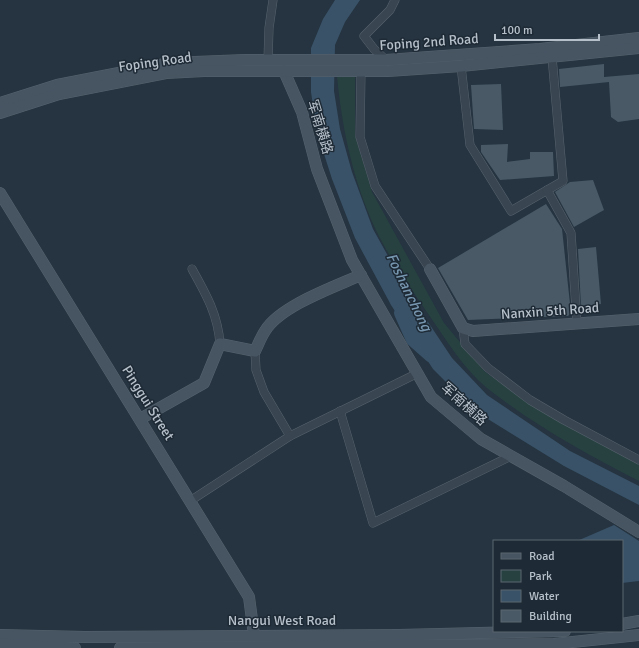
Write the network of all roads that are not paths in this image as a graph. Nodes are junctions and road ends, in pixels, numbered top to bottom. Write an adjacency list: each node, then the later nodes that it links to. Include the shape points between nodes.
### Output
1 (273, 0): 6 (street)
2 (395, 0): 7 (street, via 390,10 364,36)
3 (639, 38): 7 (main road, Foping 2nd Road, via 540,49)
4 (639, 48): 5 (main road, Foping 2nd Road)
5 (552, 57): 10 (main road, Foping 2nd Road); 15 (street, via 563,181)
6 (268, 60): 8 (main road, Foping Road); 13 (main road, Foping Road, via 170,63 57,85)
7 (386, 60): 9 (main road, Foping 2nd Road)
8 (297, 66): 9 (main road, Foping Road); 11 (main road, Foping Road)
9 (341, 66): 12 (main road, Foping 2nd Road)
10 (461, 66): 12 (main road, Foping 2nd Road); 15 (street, via 470,145 511,211)
11 (284, 71): 14 (main road, Foping Road, via 166,73 59,94); 19 (main road, 军南横路, via 302,112 317,169 334,215 352,260)
12 (361, 71): 18 (street, via 360,137 375,186)
13 (0, 103)
14 (0, 113)
15 (548, 190): 21 (street, via 571,233)
16 (0, 193): 27 (main road, Pinggui Street)
17 (192, 269): 23 (street, via 211,303 219,327)
18 (430, 269): 22 (main road)
19 (361, 275): 24 (main road, via 303,301 283,314 265,330); 25 (main road, 军南横路)
20 (639, 319): 21 (main road, Nanxin 5th Road)
21 (577, 324): 22 (main road, Nanxin 5th Road, via 473,331)
22 (463, 328): 30 (street, via 465,344 488,368 530,400)
23 (220, 344): 24 (main road); 27 (main road, via 204,383)
24 (255, 351): 28 (street, via 256,370 264,392)
25 (418, 373): 26 (street); 29 (main road, 军南横路, via 431,397 481,439)
26 (340, 411): 28 (street); 29 (street, via 373,523)
27 (140, 420): 31 (main road, Pinggui Street)
28 (290, 436): 31 (street)
29 (511, 456): 32 (main road, 军南横路)
30 (639, 460)
31 (190, 501): 38 (main road, Pinggui Street, via 249,596)
32 (639, 532)
33 (639, 621): 34 (main road)
34 (623, 624)
35 (558, 632): 39 (main road, Nangui West Road)
36 (639, 634): 39 (main road, Nangui West Road, via 554,644)
37 (0, 635): 38 (main road, Nangui West Road)
38 (254, 635): 39 (main road, Nangui West Road)
39 (483, 642): 42 (main road, Nangui West Road)
40 (0, 644): 41 (main road)
41 (32, 647): 43 (main road)
42 (302, 647): 44 (main road, Nangui West Road)
43 (75, 648)
44 (120, 648)

